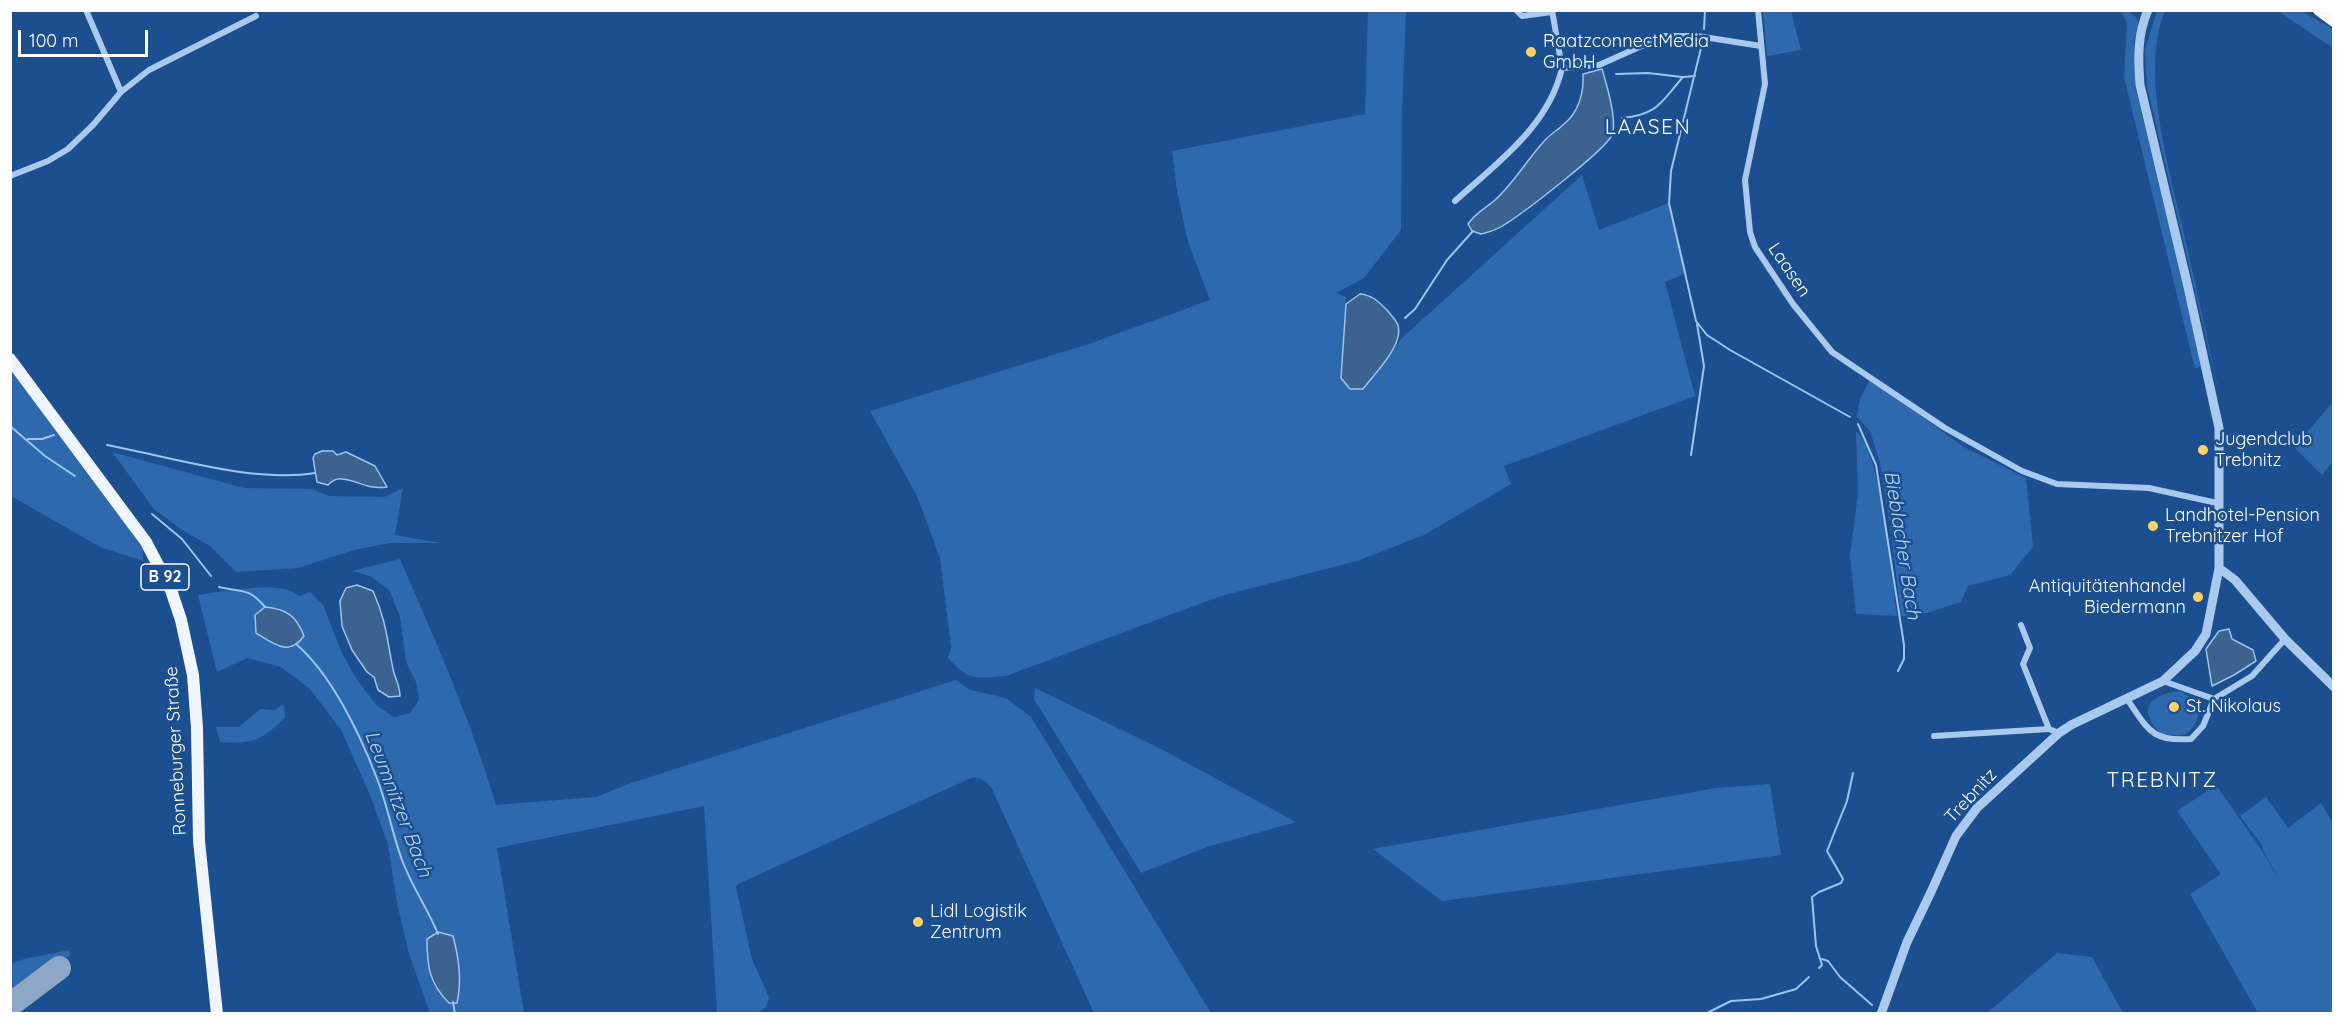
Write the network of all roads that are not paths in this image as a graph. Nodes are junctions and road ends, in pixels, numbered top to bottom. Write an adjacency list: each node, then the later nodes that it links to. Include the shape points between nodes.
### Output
1 (86, 10): 11 (street)
2 (1516, 10): 6 (street, via 1522,16)
3 (1758, 10): 9 (street, Laasen)
4 (2148, 10): 15 (street, via 2139,40 2140,85 2219,428)
5 (2319, 10): 8 (highway)
6 (1552, 11): 10 (street)
7 (256, 16): 11 (street, via 149,70)
8 (2334, 21)
9 (1761, 46): 10 (street, via 1697,36 1664,36 1599,65); 15 (street, Laasen, via 1765,84 1745,180 1750,232 1755,247 1793,304 1832,352 1945,428 2022,471 2057,484 2149,488)
10 (1562, 68): 13 (street, via 1558,86 1520,144)
11 (121, 92): 12 (street, via 68,149)
12 (10, 176)
13 (1455, 201)
14 (10, 359): 26 (main road, Ronneburger Straße / B 92, via 146,542 171,590 181,621 193,675 199,841)
15 (2217, 503): 16 (street)
16 (2219, 568): 18 (street, via 2235,580); 19 (street, via 2206,634 2195,651)
17 (2021, 625): 23 (street, via 2030,648 2023,664)
18 (2285, 639): 20 (street); 22 (street, via 2252,676)
19 (2163, 681): 21 (street, Trebnitz); 22 (street)
20 (2334, 687)
21 (2127, 699): 22 (street, via 2149,730 2161,738 2175,740 2191,739 2203,726); 24 (street, Trebnitz)
22 (2214, 699)
23 (2049, 729): 24 (street); 25 (street)
24 (2059, 733): 27 (street, Trebnitz, via 1977,808 1956,836 1907,942)
25 (1934, 736)
26 (217, 1014)
27 (1881, 1014)

